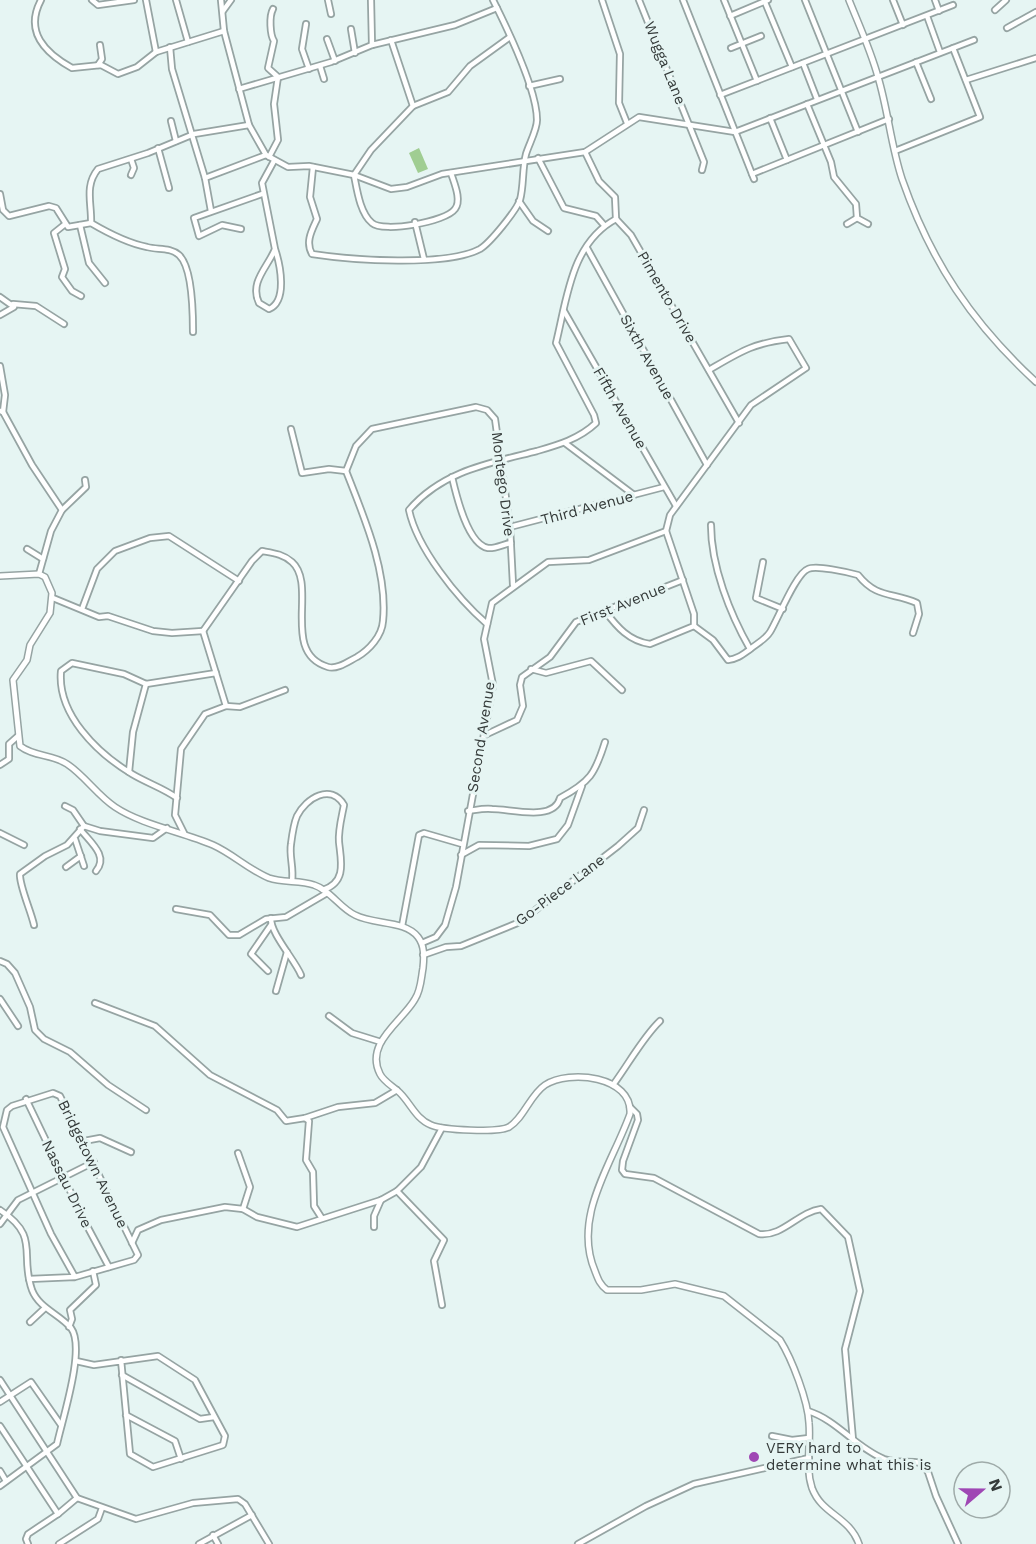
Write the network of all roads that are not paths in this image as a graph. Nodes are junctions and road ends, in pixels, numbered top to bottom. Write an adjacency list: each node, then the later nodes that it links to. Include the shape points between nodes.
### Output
1 (41, 0): 57 (street, via 35,12 42,46 72,68)
2 (92, 0): 3 (street, via 99,5)
3 (134, 0)
4 (146, 0): 49 (street)
5 (176, 0): 42 (street)
6 (221, 0): 25 (street)
7 (231, 0): 25 (street)
8 (328, 0): 28 (street)
9 (371, 0): 45 (street)
10 (493, 0): 22 (street)
11 (600, 0): 78 (street, via 620,54 619,103)
12 (639, 0): 80 (street, Wugga Lane)
13 (683, 0): 70 (street)
14 (724, 0): 29 (street)
15 (766, 0): 29 (street); 59 (street)
16 (804, 0): 52 (street)
17 (849, 0): 39 (street)
18 (893, 0): 32 (street)
19 (934, 0): 26 (street)
20 (1005, 0): 24 (street)
21 (953, 5): 26 (street)
22 (496, 8): 37 (street); 40 (street, via 455,25)
23 (273, 9): 62 (street, via 270,14 274,41 268,68)
24 (995, 10)
25 (223, 11): 35 (street)
26 (939, 11): 30 (street)
27 (1036, 12): 33 (street)
28 (331, 14)
29 (730, 16): 43 (street)
30 (927, 16): 32 (street); 50 (street)
31 (306, 24): 60 (street, via 303,49)
32 (903, 25): 39 (street)
33 (1007, 28)
34 (351, 29): 51 (street)
35 (224, 31): 42 (street); 68 (street)
36 (761, 36): 43 (street)
37 (510, 37): 67 (street); 74 (street, via 470,66 448,92)
38 (327, 39): 54 (street)
39 (865, 39): 52 (street); 61 (street)
40 (391, 40): 45 (street); 74 (street)
41 (974, 40): 48 (street)
42 (188, 42): 46 (street)
43 (742, 43): 47 (street); 66 (street)
44 (100, 45): 57 (street, via 102,59)
45 (372, 45): 51 (street)
46 (170, 47): 49 (street); 83 (street, via 172,69)
47 (731, 48)
48 (953, 48): 50 (street); 65 (street)
49 (156, 52): 57 (street, via 137,67 118,74)
50 (940, 52): 55 (street)
51 (355, 53): 54 (street)
52 (826, 54): 56 (street); 69 (street)
53 (1036, 58): 65 (street)
54 (335, 61): 58 (street)
55 (916, 62): 61 (street); 72 (street)
56 (803, 63): 59 (street); 71 (street)
57 (98, 65)
58 (320, 66): 60 (street); 64 (street)
59 (792, 67): 66 (street)
60 (309, 69): 62 (street)
61 (878, 76): 69 (street); 76 (street)
62 (278, 78): 68 (street); 89 (street, via 274,104 278,140)
63 (560, 79): 67 (street)
64 (324, 80)
65 (966, 80): 87 (street, via 980,117)
66 (757, 81): 70 (street)
67 (529, 86): 94 (street, via 537,121)
68 (239, 89): 79 (street)
69 (841, 90): 71 (street); 82 (street)
70 (720, 95): 81 (street)
71 (817, 99): 73 (street)
72 (931, 99)
73 (807, 104): 75 (street); 85 (street)
74 (413, 106): 99 (street, via 371,150)
75 (770, 118): 81 (street); 92 (street)
76 (889, 119): 82 (street); 87 (street)
77 (171, 121): 84 (street)
78 (627, 123): 80 (street, via 639,117); 88 (street)
79 (249, 125): 83 (street); 89 (street)
80 (690, 126): 81 (street); 96 (street, Wugga Lane, via 704,162)
81 (735, 132): 92 (street, via 753,177)
82 (858, 132): 85 (street)
83 (191, 135): 84 (street); 100 (street)
84 (176, 141): 86 (street)
85 (823, 146): 92 (street); 106 (street, via 834,177 856,204)
86 (158, 148): 91 (street); 101 (street)
87 (895, 151): 130 (street, via 911,202 960,300 998,347)
88 (585, 152): 90 (street); 107 (street, via 595,175 615,197)
89 (268, 156): 93 (street); 100 (street)
90 (538, 158): 94 (street); 114 (street, via 564,207 596,216)
91 (131, 159): 98 (street); 109 (street, via 104,166 93,175)
92 (787, 160)
93 (274, 161): 95 (street, via 288,167); 103 (street, via 262,183)
94 (524, 162): 97 (street); 104 (street)
95 (313, 167): 99 (street); 119 (street, via 310,197 317,219 308,246 312,254 363,261)
96 (702, 170)
97 (451, 173): 99 (street, via 391,189); 108 (street, via 456,208 433,222)
98 (131, 175)
99 (354, 175): 108 (street, via 371,223 382,229)
100 (205, 178): 105 (street)
101 (169, 188)
102 (0, 194): 112 (street, via 6,214 49,206 56,208)
103 (262, 194): 105 (street); 118 (street)
104 (519, 201): 116 (street, via 533,221); 119 (street, via 481,248 464,255)
105 (211, 211): 115 (street, via 194,218 199,236 222,225)
106 (857, 218): 110 (street); 111 (street)
107 (616, 219): 114 (street); 129 (street, Pimento Drive, via 632,235)
108 (415, 222): 119 (street)
109 (91, 223): 113 (street); 127 (street, via 105,232 147,247 172,250 181,257 191,284)
110 (847, 224)
111 (868, 224)
112 (64, 225): 113 (street); 121 (street, via 54,233 65,269 62,277)
113 (80, 225): 120 (street, via 89,263)
114 (604, 225): 117 (street)
115 (241, 229)
116 (548, 231)
117 (587, 248): 124 (street, via 574,266); 136 (street, Sixth Avenue)
118 (275, 249): 118 (street, via 255,291 259,303 269,309 280,291)
119 (424, 259)
120 (105, 283)
121 (81, 296)
122 (0, 297): 123 (street)
123 (13, 304): 125 (street, via 10,311); 126 (street, via 36,306)
124 (564, 310): 134 (street, via 556,343 596,423); 140 (street, Fifth Avenue)
125 (0, 315)
126 (64, 324)
127 (193, 332)
128 (0, 366): 131 (street, via 5,395)
129 (708, 370): 132 (street, Pimento Drive); 132 (street, via 750,346 789,339 806,368 752,405)
130 (1036, 382)
131 (2, 411): 143 (street)
132 (739, 423): 136 (street)
133 (291, 429): 137 (street, via 302,473)
134 (565, 443): 135 (street); 141 (street)
135 (502, 460): 137 (street, Montego Drive, via 495,419 488,410 476,407 372,429 356,446); 138 (street); 145 (street, Montego Drive)
136 (707, 465): 142 (street)
137 (346, 471): 154 (street, via 374,549 382,597 379,636 364,653 335,668 314,659 305,645 299,572 293,562 279,554 262,552)
138 (452, 477): 147 (street, via 461,514 482,545 489,548); 160 (street, via 423,493 409,510 427,554)
139 (85, 480): 143 (street, via 86,488)
140 (664, 487): 141 (street, Third Avenue); 142 (street, Fifth Avenue)
141 (634, 495): 145 (street, Third Avenue)
142 (676, 506): 146 (street)
143 (62, 510): 149 (street)
144 (711, 525): 164 (street, via 715,563 734,621)
145 (510, 527): 147 (street, Montego Drive)
146 (666, 531): 153 (street); 155 (street, Second Avenue, via 589,560 548,562)
147 (511, 543): 155 (street, Montego Drive)
148 (27, 549): 149 (street)
149 (43, 559): 151 (street)
150 (763, 562): 158 (street, via 756,598)
151 (39, 574): 152 (street); 156 (street, via 50,585)
152 (0, 576)
153 (683, 580): 159 (street, First Avenue); 161 (street)
154 (239, 581): 157 (street, via 169,536 150,538 115,551 97,569); 162 (street)
155 (513, 585): 160 (street, Second Avenue, via 492,603)
156 (53, 598): 157 (street); 172 (street, via 44,624 30,645 27,660 13,680)
157 (82, 609): 162 (street, via 153,631)
158 (783, 609): 163 (street, via 799,576 807,569 823,566 842,574 858,575 880,593 917,603 920,614); 164 (street, via 769,634)
159 (605, 611): 161 (street, via 620,631 642,643 650,644); 165 (street, First Avenue, via 576,622 550,657)
160 (487, 624): 171 (street, Second Avenue, via 484,647 492,685)
161 (694, 626): 164 (street, via 713,640 728,660)
162 (203, 631): 166 (street)
163 (913, 633)
164 (750, 649)
165 (531, 669): 169 (street, via 546,673 591,661); 171 (street, via 520,681 523,706 517,720)
166 (216, 672): 167 (street); 170 (street)
167 (146, 684): 175 (street, via 133,732); 175 (street, via 94,666 72,663 61,671 59,687 75,722)
168 (285, 690): 170 (street, via 240,707)
169 (622, 690)
170 (226, 706): 177 (street, via 205,714 181,749)
171 (485, 735): 180 (street, Second Avenue)
172 (18, 736): 174 (street, via 9,744 9,759); 182 (street, via 24,749 66,764 116,808)
173 (605, 742): 176 (street, via 597,769)
174 (0, 765)
175 (129, 772): 177 (street)
176 (582, 785): 180 (street, via 560,798 558,806 549,811); 188 (street, via 568,825 557,839 529,846 479,845)
177 (177, 798): 184 (street, via 175,815)
178 (65, 806): 181 (street, via 73,810)
179 (644, 810): 202 (street, Go-Piece Lane, via 638,828 520,922 461,946)
180 (468, 811): 186 (street, Second Avenue)
181 (82, 827): 182 (street, via 153,838); 185 (street); 192 (street, via 101,857 101,866)
182 (167, 828): 184 (street)
183 (0, 833): 187 (street)
184 (184, 833): 193 (street, via 226,851 269,878)
185 (75, 839): 189 (street); 197 (street, via 20,874)
186 (462, 844): 188 (street, Second Avenue); 199 (street, via 419,834)
187 (24, 845)
188 (461, 855): 200 (street, Second Avenue, via 450,914 436,937)
189 (81, 856): 190 (street); 191 (street)
190 (84, 866)
191 (66, 867)
192 (96, 871)
193 (292, 881): 194 (street, via 314,885); 194 (street, via 291,845 297,817 315,797 324,792 332,794 344,805 339,842 343,858 341,873)
194 (325, 892): 196 (street, via 286,917); 199 (street, via 353,914 373,923)
195 (176, 909): 196 (street, via 210,915 229,935 239,935)
196 (271, 918): 198 (street)
197 (34, 925)
198 (271, 925): 201 (street); 204 (street, via 251,954)
199 (402, 926): 200 (street)
200 (422, 943): 202 (street)
201 (287, 952): 205 (street); 206 (street)
202 (423, 955): 212 (street, via 415,1000)
203 (0, 961): 217 (street, via 15,973 35,1030)
204 (268, 971)
205 (301, 975)
206 (276, 991)
207 (0, 999): 211 (street)
208 (95, 1003): 218 (street, via 155,1026 210,1075 277,1110 286,1121)
209 (329, 1016): 212 (street, via 352,1033)
210 (660, 1021): 213 (street)
211 (18, 1026)
212 (381, 1042): 214 (street, via 377,1063 380,1073)
213 (613, 1085): 216 (street); 219 (street, via 583,1078 553,1081 543,1086 510,1126 500,1130)
214 (397, 1090): 218 (street, via 375,1103 338,1107); 219 (street, via 422,1120)
215 (26, 1100): 220 (street, Bridgetown Avenue, via 7,1110); 221 (street, Bridgetown Avenue, via 57,1093); 225 (street, Nassau Drive)
216 (630, 1107): 250 (street, via 587,1226 587,1249 599,1282 607,1290 675,1284 724,1296 780,1340); 257 (street, via 639,1117 623,1161 625,1174 654,1178 759,1234 772,1234 821,1209 846,1232 860,1291 845,1350)
217 (146, 1110)
218 (305, 1118): 232 (street, via 309,1121 306,1160 313,1172 314,1206)
219 (442, 1128): 227 (street, via 421,1167)
220 (3, 1135): 226 (street, Bridgetown Avenue)
221 (84, 1141): 222 (street, via 100,1138); 224 (street, Bridgetown Avenue)
222 (131, 1152)
223 (238, 1153): 229 (street, via 250,1187)
224 (94, 1162): 225 (street); 235 (street, Bridgetown Avenue)
225 (64, 1176): 226 (street); 236 (street, Nassau Drive)
226 (33, 1191): 231 (street, via 18,1200); 238 (street, Bridgetown Avenue)
227 (397, 1191): 228 (street); 240 (street, via 444,1240 434,1261)
228 (381, 1200): 232 (street); 234 (street)
229 (243, 1209): 232 (street, via 290,1227); 235 (street, via 214,1208 161,1220 136,1232)
230 (0, 1210): 231 (street)
231 (6, 1215): 233 (street); 239 (street, via 25,1236)
232 (321, 1217)
233 (0, 1224)
234 (374, 1227)
235 (132, 1243): 236 (street, Bridgetown Avenue, via 138,1255 134,1260)
236 (109, 1267): 237 (street)
237 (93, 1271): 238 (street); 243 (street, via 96,1285 70,1310)
238 (75, 1277): 239 (street)
239 (29, 1280): 241 (street)
240 (442, 1305)
241 (45, 1308): 242 (street); 243 (street)
242 (30, 1322)
243 (69, 1327): 245 (street, via 75,1337)
244 (121, 1360): 245 (street, via 94,1365); 246 (street); 252 (street, via 153,1355 162,1358 195,1380)
245 (76, 1361): 253 (street)
246 (122, 1375): 251 (street); 252 (street, via 200,1419)
247 (0, 1380): 248 (street)
248 (10, 1395): 249 (street); 253 (street, via 32,1383); 258 (street)
249 (0, 1402)
250 (808, 1411): 256 (street); 257 (street, via 819,1414)
251 (126, 1414): 260 (street, via 175,1442); 260 (street, via 130,1454 153,1467)
252 (214, 1417): 260 (street, via 225,1443)
253 (61, 1425): 258 (street, via 57,1444)
254 (0, 1426): 261 (street)
255 (772, 1436): 256 (street)
256 (809, 1438): 259 (street)
257 (853, 1440): 277 (street, via 884,1459 921,1463)
258 (48, 1452): 261 (street); 265 (street)
259 (808, 1458): 275 (street, via 694,1484); 276 (street, via 810,1481 819,1501 851,1527)
260 (181, 1459)
261 (28, 1467): 263 (street); 267 (street)
262 (0, 1471): 263 (street)
263 (6, 1481): 264 (street)
264 (0, 1486)
265 (77, 1498): 266 (street); 267 (street)
266 (102, 1508): 268 (street, via 136,1519 228,1498 245,1504); 271 (street, via 98,1519)
267 (58, 1514): 270 (street, via 28,1534)
268 (252, 1515): 269 (street); 274 (street)
269 (213, 1535): 272 (street); 273 (street)
270 (28, 1544)
271 (59, 1544)
272 (199, 1544)
273 (218, 1544)
274 (269, 1544)
275 (578, 1544)
276 (859, 1544)
277 (958, 1544)

